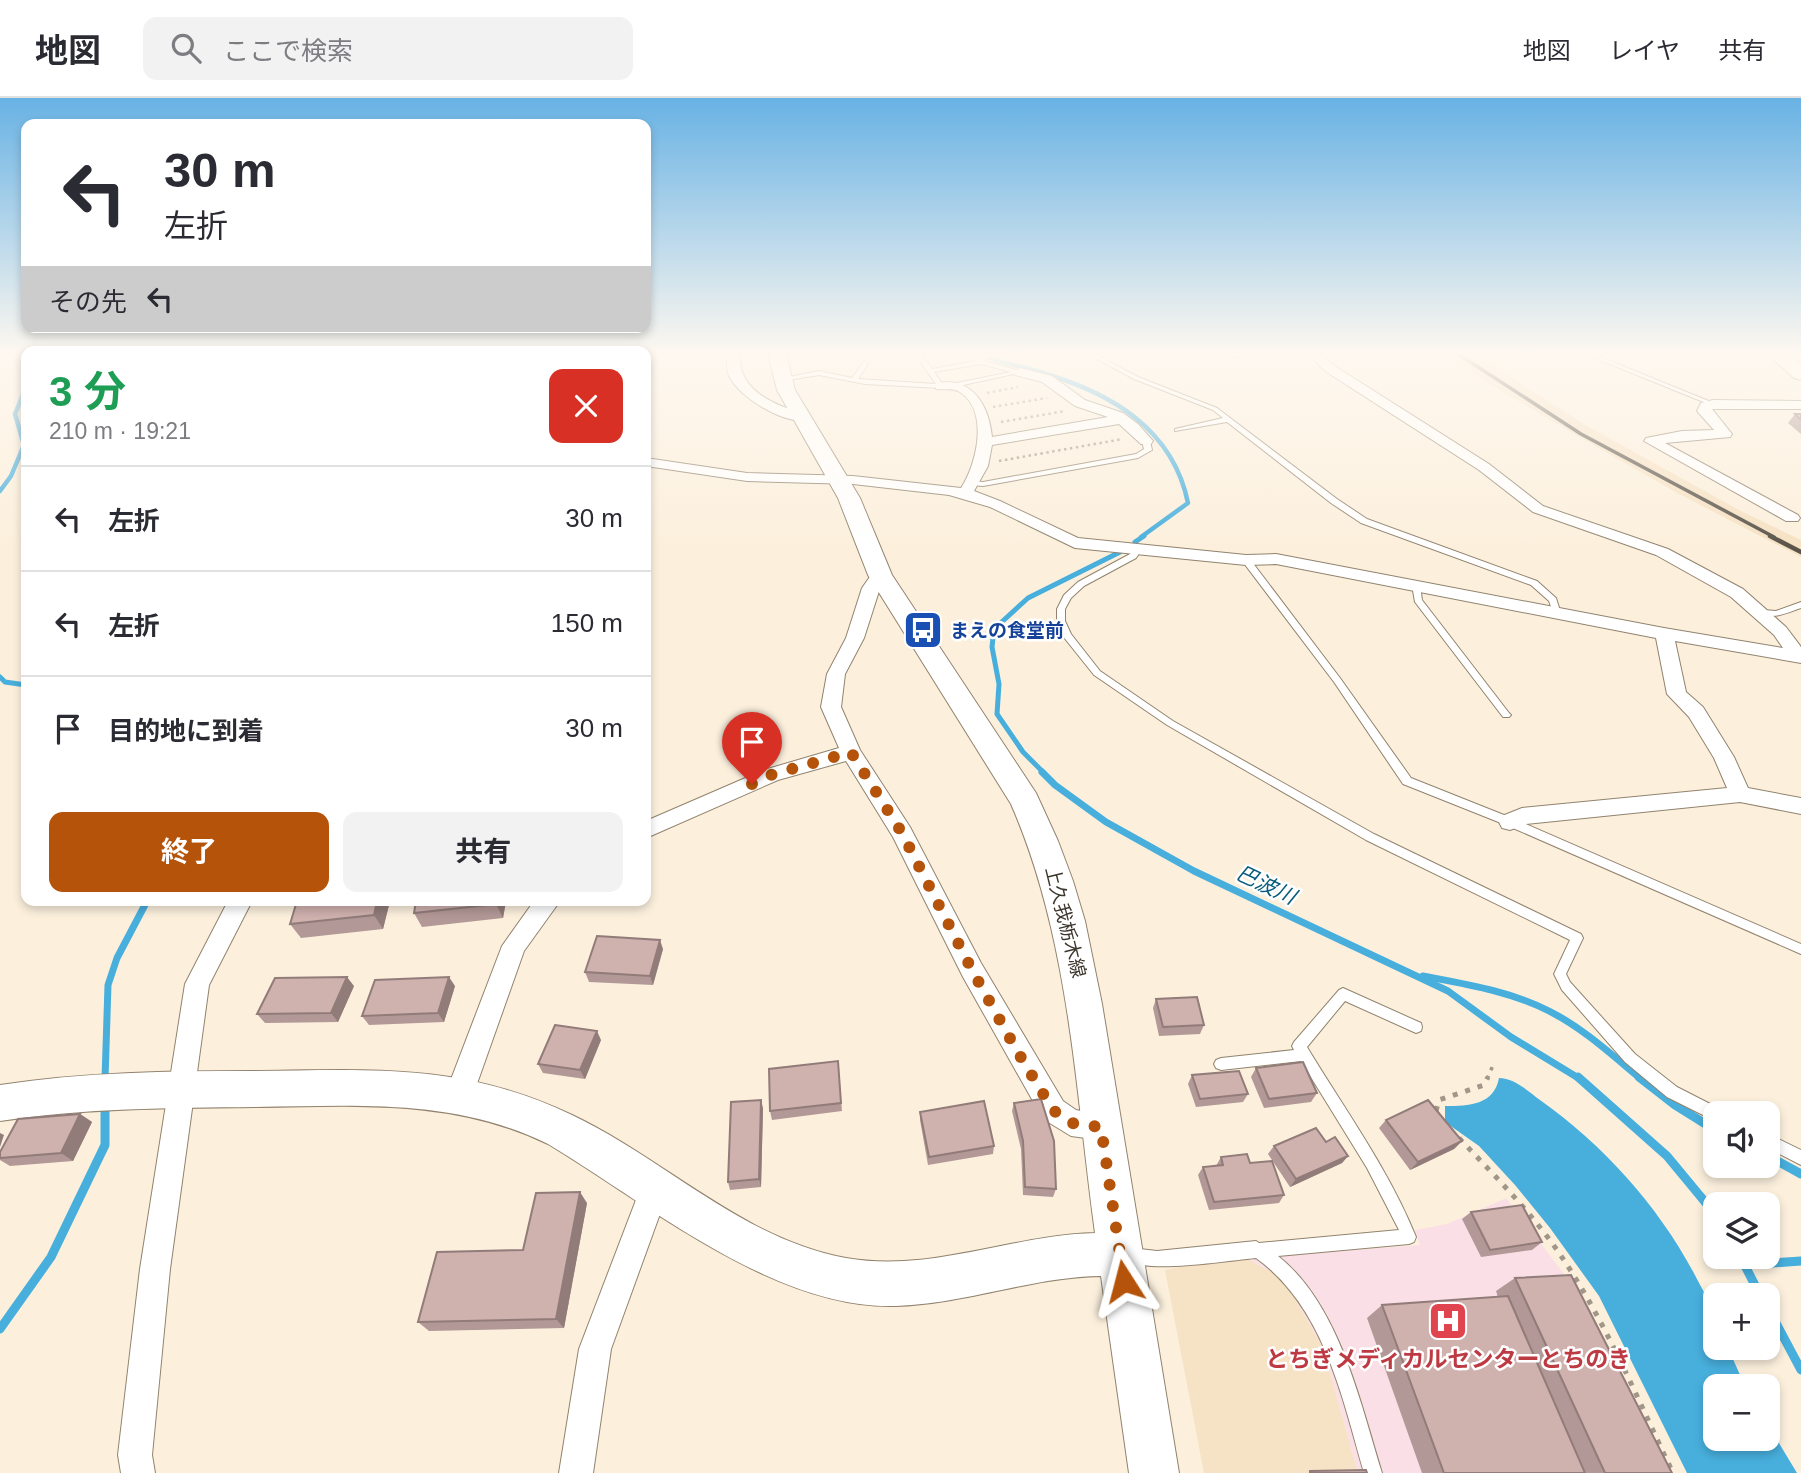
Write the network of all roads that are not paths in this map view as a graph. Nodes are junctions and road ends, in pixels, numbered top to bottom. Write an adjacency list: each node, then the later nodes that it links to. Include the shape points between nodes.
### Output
1 (802, 418): 11 (main road, 上久我栃木線)
2 (980, 418): 9 (street)
3 (1411, 418): 19 (street, via 1538,509 1662,552 1737,593)
4 (1711, 418): 13 (street, via 1725,434 1682,435 1651,442)
5 (1122, 419): 8 (street); 9 (street)
6 (1230, 419): 7 (lane); 20 (lane, via 1364,521 1535,583 1553,600)
7 (1177, 430)
8 (1144, 439): 12 (lane, via 1148,450 1138,456)
9 (985, 442): 12 (street)
10 (651, 463): 11 (street, via 747,477)
11 (839, 480): 12 (street); 16 (main road, 上久我栃木線)
12 (968, 488): 14 (street, via 1075,543)
13 (1792, 518)
14 (1138, 549): 15 (street); 38 (lane, via 1081,584 1061,609 1067,635 1097,673 1170,723 1370,837 1577,937 1560,974 1566,986 1630,1058 1672,1092)
15 (1246, 560): 17 (street, via 1276,559); 27 (lane, via 1338,680 1407,781)
16 (880, 575): 24 (street, via 836,674 831,707); 39 (main road, 上久我栃木線, via 1010,775 1041,832 1075,947)
17 (1416, 585): 20 (street); 23 (lane, via 1419,600)
18 (1801, 605): 19 (lane, via 1777,614)
19 (1763, 613): 22 (street)
20 (1557, 614): 21 (street)
21 (1664, 634): 22 (street); 25 (street, via 1676,694 1696,712)
22 (1799, 656)
23 (1506, 715)
24 (851, 752): 28 (street, via 771,775); 39 (street, via 902,833 978,981 1053,1110 1071,1123)
25 (1740, 794): 26 (street); 27 (street, via 1522,817)
26 (1801, 806)
27 (1510, 822): 31 (lane)
28 (651, 828)
29 (237, 906): 35 (street, via 198,984)
30 (544, 906): 36 (street, via 514,946)
31 (1801, 950)
32 (1416, 1027): 33 (lane, via 1343,994 1299,1046)
33 (1304, 1055): 34 (lane); 43 (lane, via 1376,1168 1409,1237)
34 (1221, 1064)
35 (183, 1089): 36 (main road, via 424,1089); 37 (main road, via 41,1095); 45 (street, via 155,1269 135,1455)
36 (459, 1095): 42 (main road, via 503,1104 562,1129)
37 (0, 1103)
38 (1703, 1108)
39 (1101, 1127): 44 (main road, 上久我栃木線)
40 (1780, 1147): 41 (lane)
41 (1801, 1158)
42 (654, 1189): 44 (main road, via 757,1249 802,1269 884,1286 947,1280 1079,1254); 46 (street, via 595,1349)
43 (1256, 1249): 44 (lane, via 1157,1259); 48 (lane, via 1293,1280 1329,1340)
44 (1119, 1254): 47 (main road, 上久我栃木線)
45 (138, 1473)
46 (576, 1473)
47 (1154, 1473)
48 (1373, 1473)

